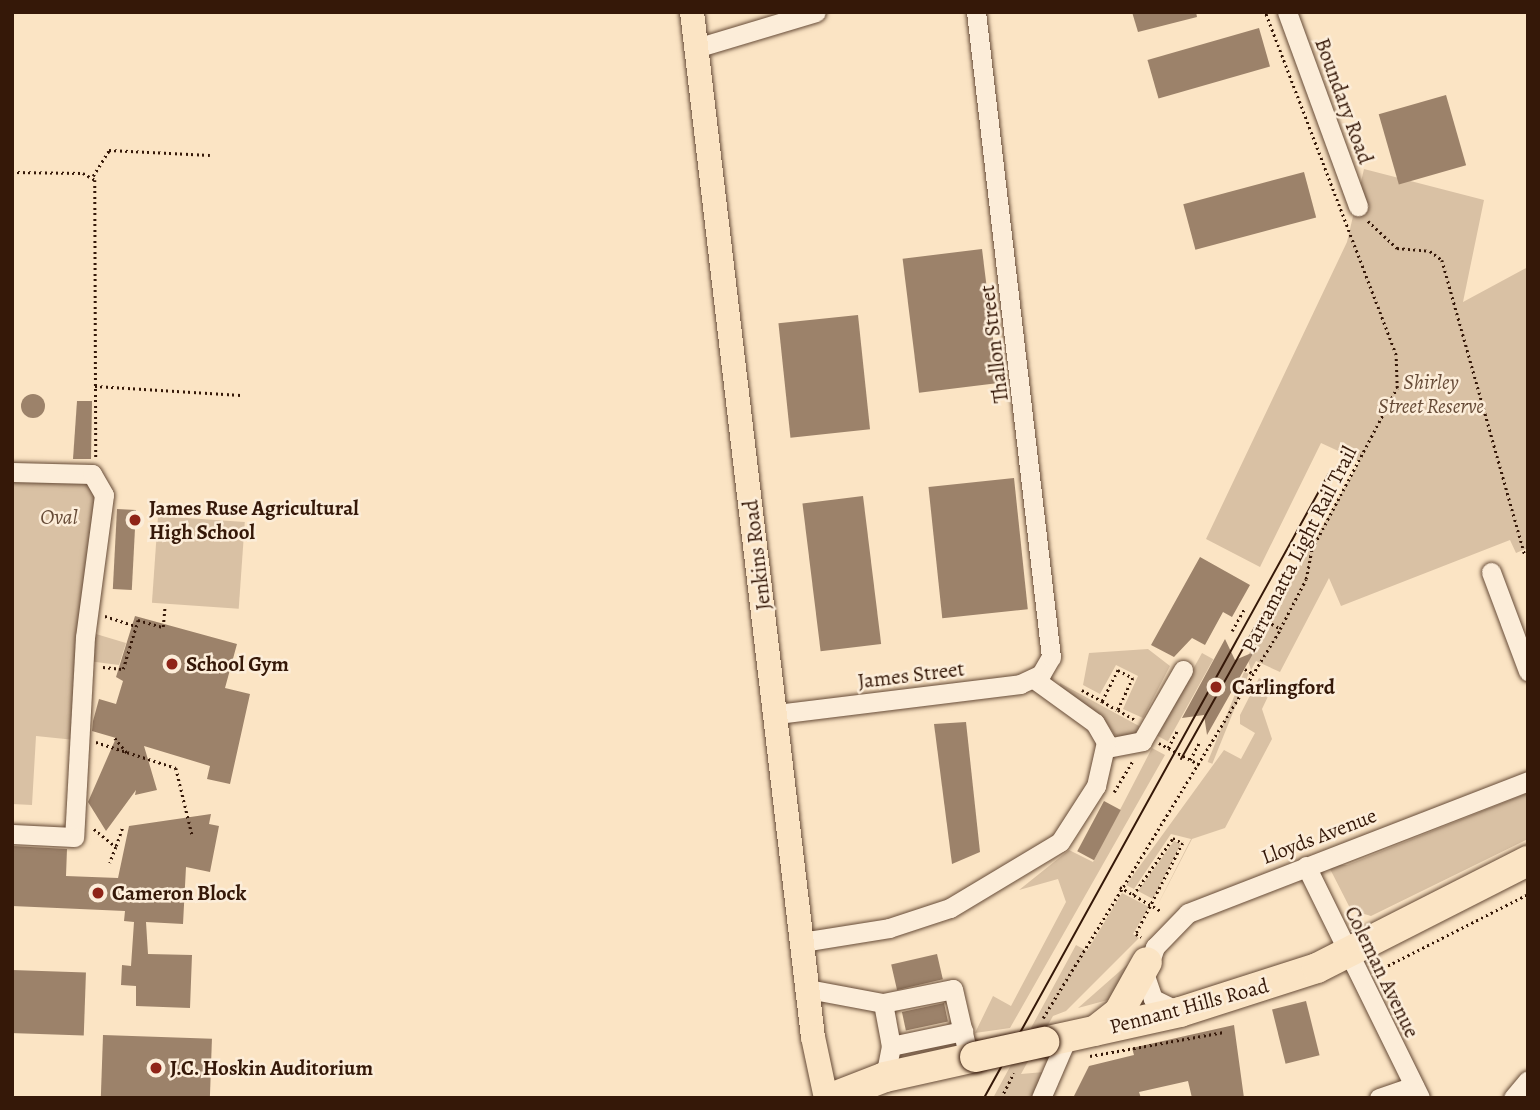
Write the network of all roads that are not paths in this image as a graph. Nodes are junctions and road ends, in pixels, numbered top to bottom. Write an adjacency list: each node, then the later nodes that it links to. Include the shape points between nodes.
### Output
1 (692, 12): 5 (main road, Jenkins Road)
2 (816, 12): 5 (street)
3 (976, 12): 11 (street, Thallon Street, via 1052,634)
4 (1287, 12): 6 (street, Boundary Road)
5 (696, 48): 12 (main road, Jenkins Road)
6 (1358, 206)
7 (12, 472): 15 (street, via 96,475 104,495 89,611 74,837)
8 (1491, 572): 10 (street)
9 (1183, 670): 13 (street, via 1142,741)
10 (1528, 671)
11 (1040, 674): 12 (street, James Street); 13 (street, via 1095,723)
12 (776, 714): 18 (main road, Jenkins Road)
13 (1107, 748): 18 (street, via 1096,786 1067,834 999,884 889,928)
14 (1528, 781): 17 (street, Lloyds Avenue)
15 (12, 834)
16 (1528, 861): 20 (highway, Pennant Hills Road)
17 (1306, 866): 19 (street, Lloyds Avenue, via 1188,912); 20 (street, Coleman Avenue)
18 (802, 942): 21 (main road, Jenkins Road)
19 (1145, 950): 23 (street, via 1149,994); 24 (highway, via 1119,1013)
20 (1347, 954): 23 (highway, Pennant Hills Road); 29 (street, Coleman Avenue)
21 (808, 989): 22 (street); 30 (main road, Jenkins Road)
22 (883, 1003): 25 (street); 26 (street, via 953,989)
23 (1180, 1012): 24 (highway, Pennant Hills Road)
24 (1066, 1038): 26 (highway, Pennant Hills Road, bridge); 31 (street)
25 (891, 1046): 26 (street); 28 (street)
26 (969, 1049): 28 (highway, Pennant Hills Road)
27 (1528, 1080): 33 (street)
28 (876, 1085): 30 (highway, Pennant Hills Road)
29 (1418, 1092): 32 (street)
30 (829, 1098)
31 (1041, 1098)
32 (1378, 1098)
33 (1513, 1098)

